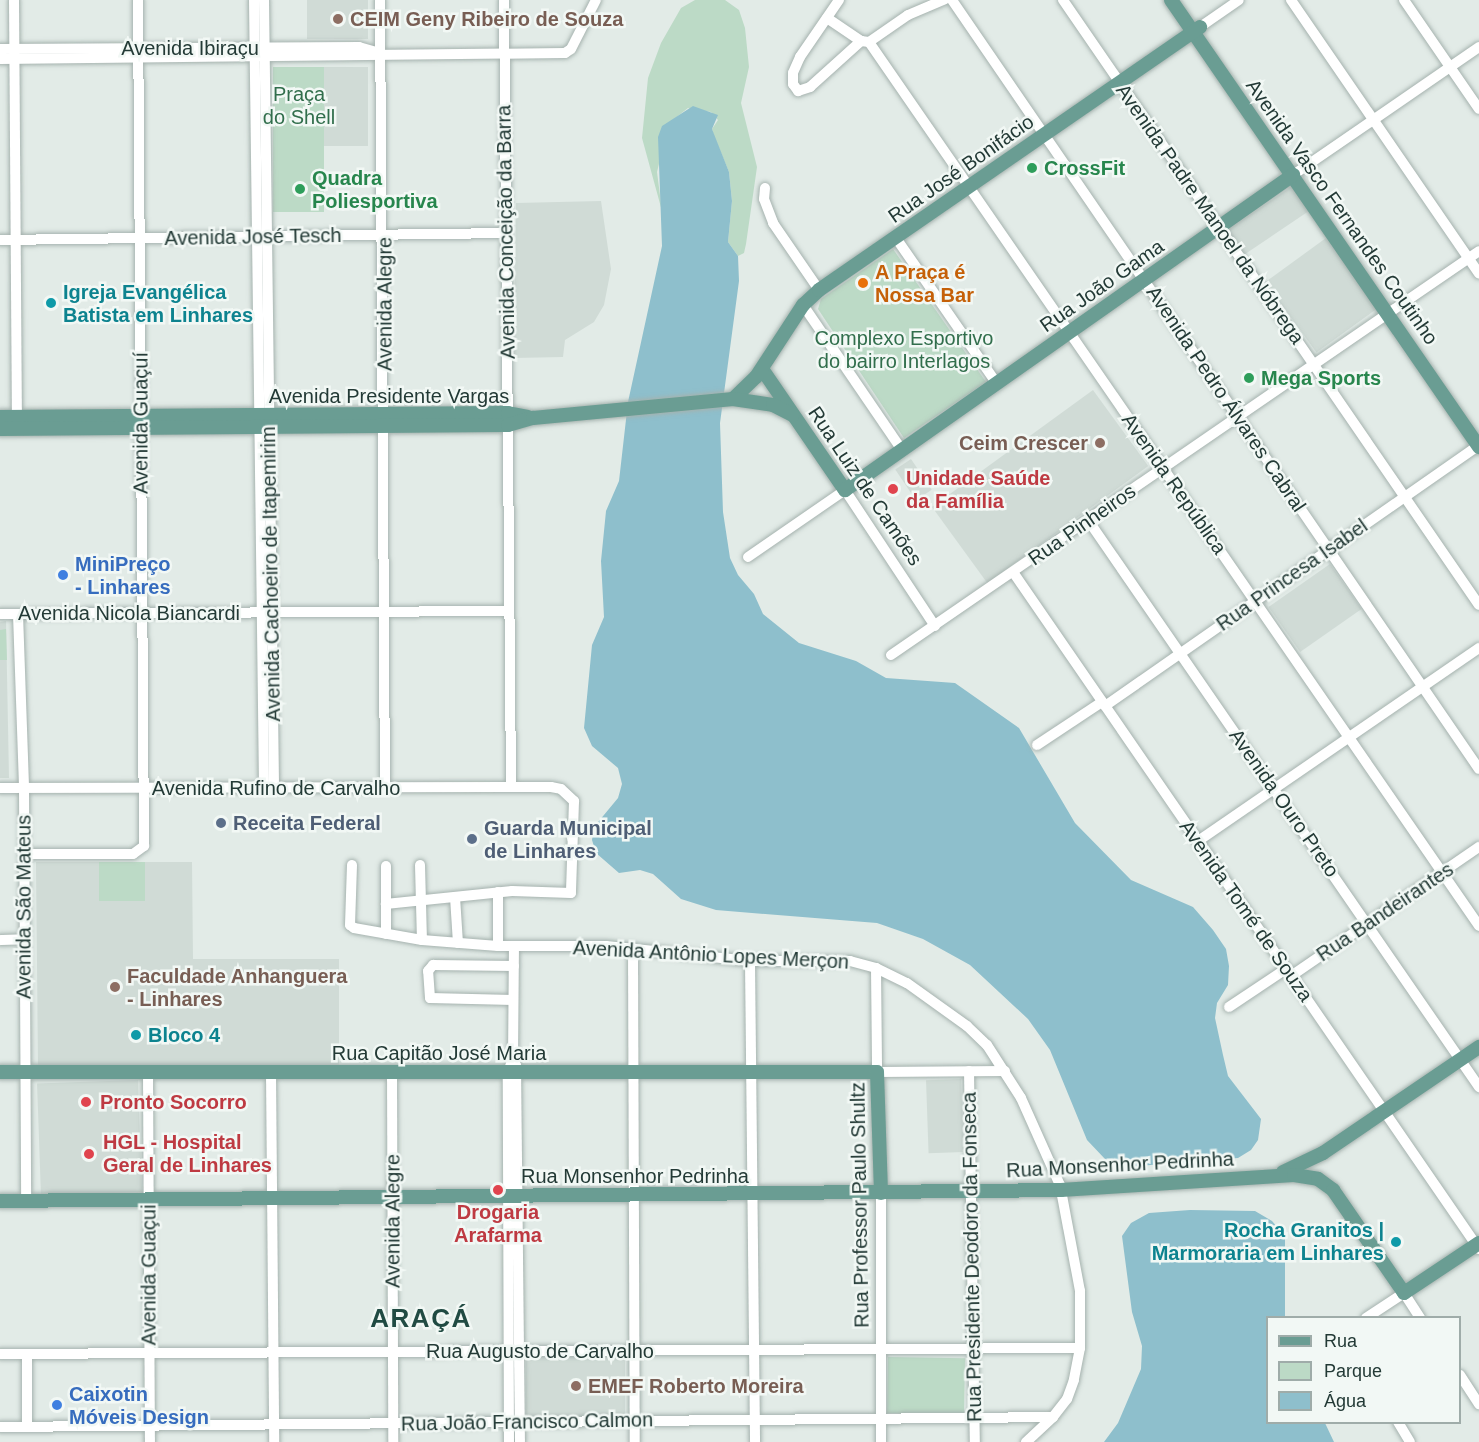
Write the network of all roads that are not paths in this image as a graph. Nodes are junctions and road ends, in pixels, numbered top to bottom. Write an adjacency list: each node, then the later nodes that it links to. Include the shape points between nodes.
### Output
1 (14, 0): 25 (street)
2 (138, 0): 22 (street, Avenida Guaçuí)
3 (254, 0): 23 (street)
4 (264, 0): 23 (street, Avenida Cachoeiro de Itapemirim)
5 (380, 0): 24 (street, Avenida Alegre)
6 (504, 0): 26 (street, Avenida Conceição da Barra)
7 (596, 0): 26 (street, Avenida Ibiraçu, via 569,52)
8 (839, 0): 17 (street)
9 (944, 0): 19 (street, via 908,15)
10 (952, 0): 32 (street, Avenida Pedro Álvares Cabral)
11 (1063, 0): 29 (street, Avenida Padre Manoel da Nóbrega)
12 (1171, 0): 18 (main road, Avenida Vasco Fernandes Coutinho)
13 (1182, 0): 18 (main road, Avenida Vasco Fernandes Coutinho)
14 (1239, 0): 18 (street, Rua José Bonifácio)
15 (1291, 0): 31 (street)
16 (1404, 0): 28 (street)
17 (827, 18): 19 (street, Avenida República); 19 (street, via 800,57 793,73 795,89 810,87)
18 (1197, 29): 29 (main road, Rua José Bonifácio); 33 (main road, Avenida Vasco Fernandes Coutinho)
19 (865, 42): 34 (street, Avenida República)
20 (1479, 46): 28 (street, Rua João Gama)
21 (0, 48): 25 (street, Avenida Ibiraçu)
22 (138, 53): 23 (street, Avenida Ibiraçu); 25 (street, Avenida Ibiraçu); 40 (street, Avenida Guaçuí)
23 (260, 53): 24 (street, Avenida Ibiraçu, via 359,58); 39 (street, Avenida Cachoeiro de Itapemirim)
24 (380, 53): 26 (street, Avenida Ibiraçu); 38 (street, Avenida Alegre)
25 (15, 54): 27 (street, Avenida Ibiraçu); 43 (street)
26 (505, 54): 37 (street, Avenida Conceição da Barra)
27 (0, 59)
28 (1450, 67): 30 (street); 31 (street, Rua João Gama)
29 (1120, 82): 32 (main road, Rua José Bonifácio); 36 (street, Avenida Padre Manoel da Nóbrega)
30 (1479, 109)
31 (1373, 120): 33 (street, Rua João Gama); 45 (street)
32 (1045, 135): 34 (main road, Rua José Bonifácio); 47 (street, Avenida Pedro Álvares Cabral)
33 (1297, 173): 36 (main road, Rua João Gama); 50 (main road, Avenida Vasco Fernandes Coutinho)
34 (969, 187): 41 (main road, Rua José Bonifácio); 51 (street, Avenida República)
35 (765, 188): 48 (street, via 764,199 773,223)
36 (1219, 227): 47 (main road, Rua João Gama); 52 (street, Avenida Padre Manoel da Nóbrega)
37 (506, 233): 38 (street, Avenida José Tesch); 59 (street, Avenida Conceição da Barra)
38 (384, 235): 39 (street, Avenida José Tesch); 60 (street, Avenida Alegre)
39 (262, 237): 40 (street, Avenida José Tesch); 61 (street, Avenida Cachoeiro de Itapemirim)
40 (140, 238): 43 (street, Avenida José Tesch); 62 (street, Avenida Guaçuí)
41 (896, 238): 48 (main road, Rua José Bonifácio); 54 (street)
42 (0, 240): 43 (street, Avenida José Tesch)
43 (16, 240): 63 (street)
44 (1479, 251): 45 (street, Rua Pinheiros)
45 (1468, 258): 46 (street); 50 (street, Rua Pinheiros)
46 (1479, 274)
47 (1144, 280): 51 (main road, Rua João Gama); 58 (street, Avenida Pedro Álvares Cabral)
48 (819, 290): 49 (main road, Rua José Bonifácio)
49 (803, 305): 53 (main road, Rua José Bonifácio); 66 (street)
50 (1391, 311): 52 (street, Rua Pinheiros); 65 (main road, Avenida Vasco Fernandes Coutinho)
51 (1069, 333): 54 (main road, Rua João Gama); 67 (street, Avenida República)
52 (1314, 365): 58 (street, Rua Pinheiros); 69 (street, Avenida Padre Manoel da Nóbrega)
53 (762, 369): 55 (main road, Rua José Bonifácio); 56 (main road, Rua Luiz de Camões)
54 (997, 384): 66 (main road, Rua João Gama)
55 (730, 400): 56 (main road, Avenida Presidente Vargas, via 773,405); 59 (main road, Avenida Presidente Vargas, via 585,416)
56 (793, 415): 68 (main road, Rua Luiz de Camões)
57 (0, 417): 63 (main road, Avenida Presidente Vargas)
58 (1238, 417): 67 (street, Rua Pinheiros); 71 (street, Avenida Pedro Álvares Cabral)
59 (508, 419): 60 (main road, Avenida Presidente Vargas); 76 (street, Avenida Conceição da Barra)
60 (385, 420): 61 (main road, Avenida Presidente Vargas); 78 (street, Avenida Alegre)
61 (264, 421): 62 (main road, Avenida Presidente Vargas); 77 (street, Avenida Cachoeiro de Itapemirim)
62 (141, 422): 63 (main road, Avenida Presidente Vargas); 79 (street, Avenida Guaçuí)
63 (17, 423): 64 (main road, Avenida Presidente Vargas)
64 (0, 429)
65 (1479, 442): 69 (street, Rua Princesa Isabel)
66 (902, 450): 68 (main road, Rua João Gama)
67 (1163, 469): 70 (street, Rua Pinheiros); 74 (street, Avenida República)
68 (845, 490): 72 (street, Rua João Gama); 82 (street, Rua Luiz de Camões)
69 (1404, 497): 71 (street, Rua Princesa Isabel); 75 (street, Avenida Padre Manoel da Nóbrega)
70 (1088, 520): 73 (street, Rua Pinheiros); 84 (street, Avenida Ouro Preto)
71 (1329, 549): 74 (street, Rua Princesa Isabel); 86 (street, Avenida Pedro Álvares Cabral)
72 (748, 557)
73 (1013, 572): 82 (street, Rua Pinheiros); 87 (street, Avenida Tomé de Souza)
74 (1255, 601): 84 (street, Rua Princesa Isabel); 88 (street, Avenida República)
75 (1479, 605)
76 (509, 611): 78 (street, Avenida Nicola Biancardi); 93 (street, Avenida Conceição da Barra)
77 (266, 612): 78 (street, Avenida Nicola Biancardi); 79 (street, Avenida Nicola Biancardi); 91 (street, Avenida Cachoeiro de Itapemirim)
78 (387, 612): 92 (street, Avenida Alegre)
79 (142, 613): 81 (street, Avenida Nicola Biancardi); 95 (street, Avenida Guaçuí)
80 (0, 614): 81 (street, Avenida Nicola Biancardi)
81 (18, 614): 94 (street, Avenida São Mateus)
82 (935, 626): 85 (street, Rua Pinheiros)
83 (1479, 648): 86 (street)
84 (1180, 653): 87 (street, Rua Princesa Isabel); 97 (street, Avenida Ouro Preto)
85 (891, 655)
86 (1423, 687): 88 (street); 90 (street, Avenida Pedro Álvares Cabral)
87 (1103, 704): 89 (street, Rua Princesa Isabel); 98 (street, Avenida Tomé de Souza)
88 (1349, 738): 97 (street); 104 (street, Avenida República)
89 (1036, 745)
90 (1479, 769)
91 (269, 787): 92 (street, Avenida Rufino de Carvalho); 95 (street, Avenida Rufino de Carvalho)
92 (385, 787): 93 (street, Avenida Rufino de Carvalho)
93 (511, 787): 105 (street, Avenida Rufino de Carvalho, via 551,787 569,794 577,808 572,891)
94 (24, 788): 95 (street, Avenida Rufino de Carvalho); 96 (street, Avenida Rufino de Carvalho); 100 (street, Avenida São Mateus)
95 (144, 788): 100 (street, Avenida Guaçuí, via 144,846 133,854)
96 (0, 789)
97 (1274, 789): 98 (street); 109 (street, Avenida Ouro Preto)
98 (1198, 842): 122 (street, Avenida Tomé de Souza)
99 (1479, 847): 104 (street, Rua Bandeirantes)
100 (24, 854): 112 (street, Avenida São Mateus)
101 (352, 865): 111 (street, Avenida Antônio Lopes Merçon, via 352,927)
102 (420, 865): 107 (street)
103 (386, 866): 108 (street)
104 (1442, 873): 109 (street, Rua Bandeirantes); 110 (street, Avenida República)
105 (498, 892): 106 (street); 116 (street)
106 (456, 897): 107 (street); 115 (street)
107 (421, 903): 108 (street); 114 (street)
108 (386, 904): 111 (street)
109 (1367, 924): 122 (street, Rua Bandeirantes); 126 (street, Avenida Ouro Preto)
110 (1479, 926)
111 (386, 934): 114 (street, Avenida Antônio Lopes Merçon)
112 (24, 939): 113 (street); 130 (street, Avenida São Mateus)
113 (0, 940)
114 (422, 940): 115 (street, Avenida Antônio Lopes Merçon)
115 (458, 943): 116 (street, Avenida Antônio Lopes Merçon)
116 (498, 946): 117 (street, Avenida Antônio Lopes Merçon)
117 (514, 947): 118 (street, Avenida Antônio Lopes Merçon); 120 (street)
118 (633, 948): 119 (street, Avenida Antônio Lopes Merçon); 135 (street)
119 (750, 961): 121 (street, Avenida Antônio Lopes Merçon, via 823,959); 136 (street)
120 (514, 966): 123 (street); 123 (street, via 430,966 428,995 433,999)
121 (876, 968): 128 (street, Avenida Antônio Lopes Merçon, via 936,1001 987,1045); 137 (street, Rua Professor Paulo Shultz)
122 (1288, 972): 124 (street, Rua Bandeirantes); 139 (street, Avenida Tomé de Souza)
123 (513, 1000): 134 (street)
124 (1229, 1007)
125 (1479, 1047): 126 (main road)
126 (1461, 1060): 138 (street, Avenida Ouro Preto); 139 (main road)
127 (969, 1071): 128 (street); 137 (street); 144 (street, Rua Presidente Deodoro da Fonseca)
128 (1005, 1071): 142 (street, Avenida Antônio Lopes Merçon)
129 (0, 1072): 130 (main road, Rua Capitão José Maria)
130 (25, 1072): 131 (main road, Rua Capitão José Maria); 152 (street, Avenida São Mateus)
131 (148, 1072): 132 (main road, Rua Capitão José Maria); 151 (street, Avenida Guaçui)
132 (272, 1072): 133 (main road, Rua Capitão José Maria); 150 (street)
133 (393, 1072): 134 (main road, Rua Capitão José Maria); 149 (street, Avenida Alegre)
134 (513, 1072): 135 (main road, Rua Capitão José Maria); 148 (street)
135 (633, 1072): 136 (main road, Rua Capitão José Maria); 147 (street)
136 (751, 1072): 137 (main road, Rua Capitão José Maria); 146 (street)
137 (877, 1072): 145 (main road, Rua Professor Paulo Shultz)
138 (1479, 1087)
139 (1385, 1112): 140 (main road); 154 (street, Avenida Tomé de Souza)
140 (1323, 1153): 141 (main road); 143 (main road, via 1320,1165)
141 (1270, 1176): 142 (main road, Rua Monsenhor Pedrinha); 143 (main road, via 1307,1176)
142 (1061, 1190): 144 (main road, Rua Monsenhor Pedrinha); 158 (street, Avenida Antônio Lopes Merçon, via 1080,1291)
143 (1333, 1190): 155 (main road)
144 (971, 1191): 145 (main road, Rua Monsenhor Pedrinha); 160 (street, Rua Presidente Deodoro da Fonseca)
145 (881, 1193): 146 (main road, Rua Monsenhor Pedrinha); 159 (street, Rua Professor Paulo Shultz)
146 (753, 1194): 147 (main road, Rua Monsenhor Pedrinha); 161 (street)
147 (634, 1195): 148 (main road, Rua Monsenhor Pedrinha); 163 (street)
148 (514, 1196): 149 (main road, Rua Monsenhor Pedrinha); 162 (street)
149 (393, 1197): 150 (main road, Rua Monsenhor Pedrinha); 164 (street, Avenida Alegre)
150 (272, 1198): 151 (main road, Rua Monsenhor Pedrinha); 166 (street)
151 (149, 1199): 152 (main road, Rua Monsenhor Pedrinha); 165 (street, Avenida Guaçui)
152 (26, 1200): 153 (main road, Rua Monsenhor Pedrinha)
153 (0, 1201)
154 (1478, 1246): 155 (main road)
155 (1404, 1293): 156 (street); 157 (street)
156 (1368, 1316)
157 (1419, 1316)
158 (1080, 1348): 160 (street, Rua Augusto de Carvalho); 171 (street, Avenida Antônio Lopes Merçon, via 1067,1399)
159 (881, 1349): 160 (street, Rua Augusto de Carvalho); 161 (street, Rua Augusto de Carvalho); 173 (street, Rua Professor Paulo Shultz)
160 (973, 1349): 172 (street, Rua Presidente Deodoro da Fonseca)
161 (754, 1350): 163 (street, Rua Augusto de Carvalho); 174 (street)
162 (514, 1351): 163 (street, Rua Augusto de Carvalho); 164 (street, Rua Augusto de Carvalho); 176 (street)
163 (634, 1351): 175 (street)
164 (393, 1352): 166 (street, Rua Augusto de Carvalho); 177 (street, Avenida Alegre)
165 (149, 1353): 166 (street, Rua Augusto de Carvalho); 168 (street, Rua Augusto de Carvalho); 180 (street, Avenida Guaçui)
166 (273, 1353): 178 (street)
167 (0, 1354): 168 (street, Rua Augusto de Carvalho)
168 (27, 1354): 182 (street)
169 (1461, 1377): 170 (street)
170 (1479, 1404)
171 (1053, 1417): 172 (street, Rua João Francisco Calmon); 192 (street, Avenida Antônio Lopes Merçon)
172 (975, 1418): 173 (street, Rua João Francisco Calmon); 191 (street, Rua Presidente Deodoro da Fonseca)
173 (881, 1419): 174 (street, Rua João Francisco Calmon); 190 (street, Rua Professor Paulo Shultz)
174 (755, 1420): 175 (street, Rua João Francisco Calmon); 189 (street)
175 (635, 1421): 176 (street, Rua João Francisco Calmon); 188 (street)
176 (514, 1422): 177 (street, Rua João Francisco Calmon); 186 (street); 187 (street)
177 (393, 1423): 178 (street, Rua João Francisco Calmon); 185 (street, Avenida Alegre)
178 (274, 1424): 180 (street, Rua João Francisco Calmon); 184 (street)
179 (1399, 1424): 193 (street)
180 (150, 1425): 182 (street, Rua João Francisco Calmon); 183 (street, Avenida Guaçui)
181 (0, 1427): 182 (street, Rua João Francisco Calmon)
182 (27, 1427)
183 (150, 1442)
184 (274, 1442)
185 (393, 1442)
186 (509, 1442)
187 (520, 1442)
188 (635, 1442)
189 (755, 1442)
190 (881, 1442)
191 (975, 1442)
192 (1026, 1442)
193 (1410, 1442)

